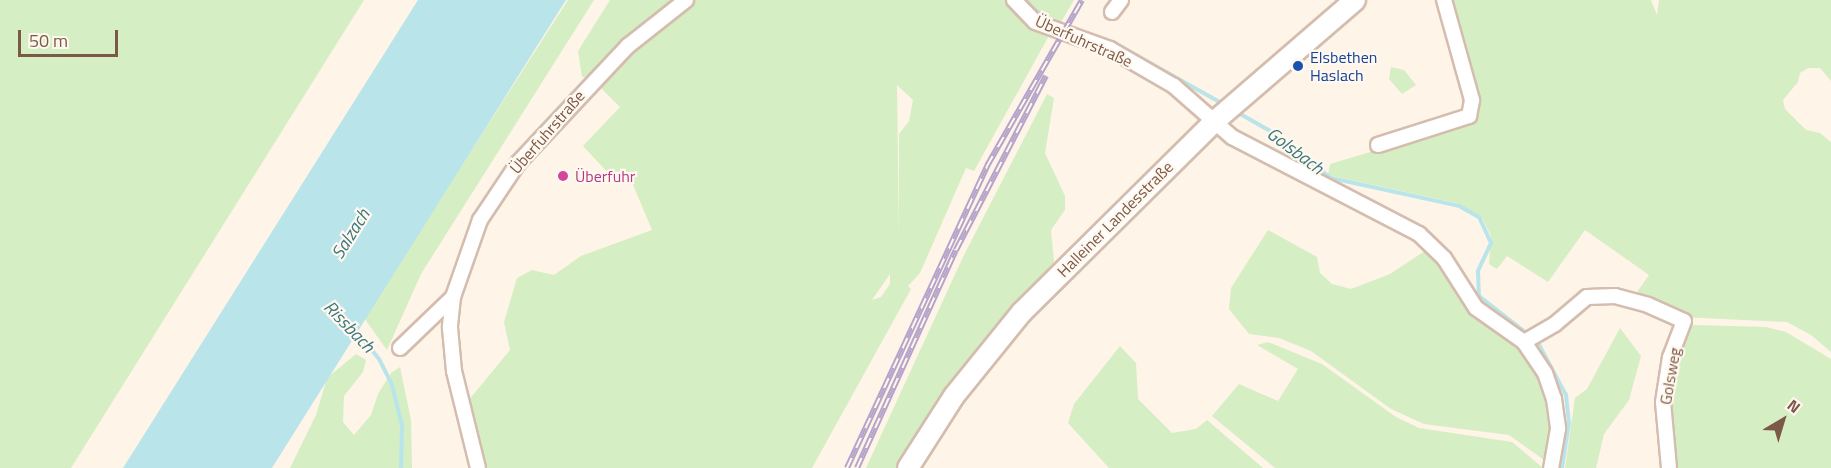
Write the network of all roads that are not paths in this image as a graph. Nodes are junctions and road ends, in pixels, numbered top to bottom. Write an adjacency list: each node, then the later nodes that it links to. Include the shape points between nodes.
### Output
1 (686, 0): 9 (street, Überfuhrstraße, via 628,46 518,163 480,220)
2 (1014, 0): 7 (street, Überfuhrstraße, via 1035,22 1110,49)
3 (1121, 0): 6 (street)
4 (1355, 0): 7 (main road, Halleiner Landesstraße)
5 (1444, 0): 8 (street, via 1472,100 1469,116)
6 (1112, 12)
7 (1225, 113): 10 (street, Überfuhrstraße, via 1232,137 1419,234 1444,258 1476,308); 13 (main road, Halleiner Landesstraße, via 1007,330 954,396)
8 (1378, 145)
9 (453, 297): 11 (street, Überfuhrstraße); 12 (street, Überfuhrstraße, via 450,328 454,371)
10 (1524, 342): 14 (street, via 1545,373 1554,399 1558,429); 15 (street, Golsweg, via 1555,324 1587,297 1615,296 1648,304 1684,321 1670,357 1663,402)
11 (400, 348)
12 (478, 468)
13 (908, 468)
14 (1551, 468)
15 (1669, 468)

